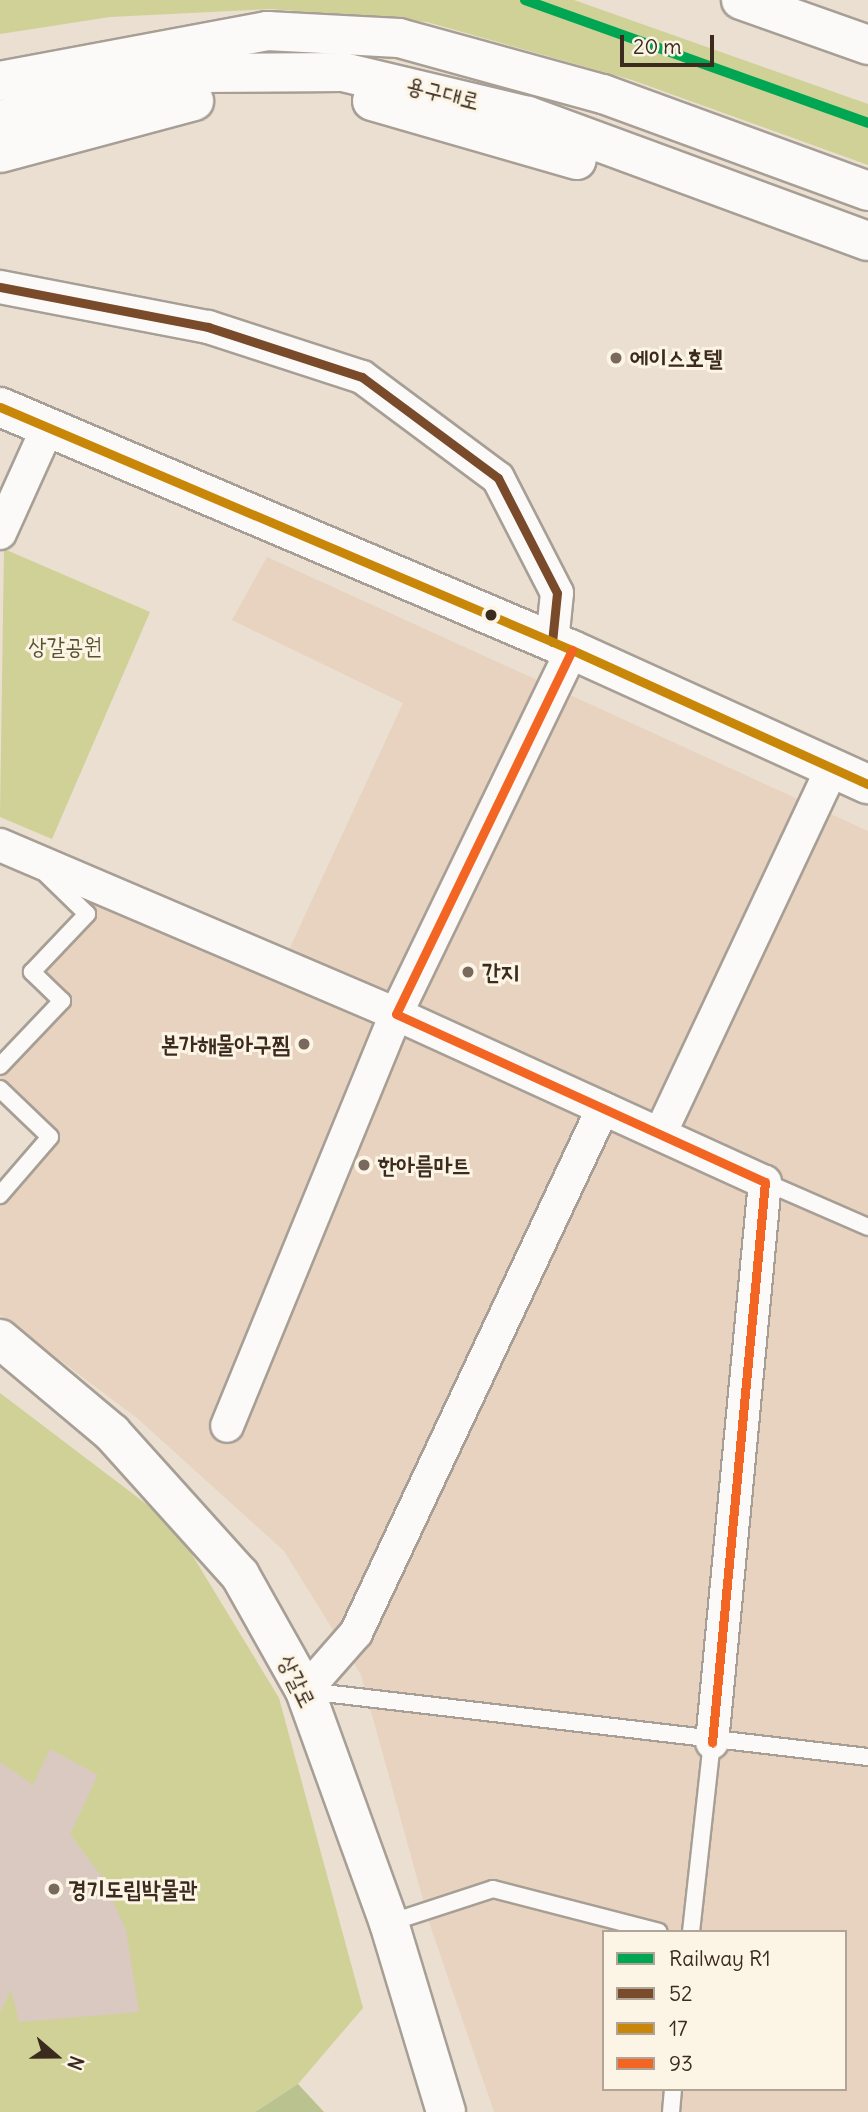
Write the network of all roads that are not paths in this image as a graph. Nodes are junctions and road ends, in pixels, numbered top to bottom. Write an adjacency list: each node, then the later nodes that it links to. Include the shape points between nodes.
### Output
1 (741, 0): 2 (main road)
2 (868, 45)
3 (0, 81): 6 (main road, 용구대로, via 267,31 399,38 603,93)
4 (0, 120): 7 (main road, 용구대로, via 113,89 204,73 343,72 440,90 528,116)
5 (0, 153): 7 (main road, via 155,107 354,96)
6 (868, 191)
7 (868, 243)
8 (0, 287): 12 (street, via 208,327 362,377 498,478 557,593)
9 (0, 407): 10 (main road)
10 (46, 431): 11 (street); 12 (main road)
11 (0, 533)
12 (562, 646): 13 (main road); 16 (street)
13 (832, 769): 14 (main road); 20 (street)
14 (868, 784)
15 (13, 850): 16 (street); 17 (lane, via 87,914 32,972 62,1001)
16 (396, 1014): 19 (street); 25 (street)
17 (0, 1066)
18 (0, 1089): 22 (lane, via 50,1137)
19 (603, 1108): 20 (street); 26 (street, via 356,1633)
20 (660, 1134): 21 (street)
21 (765, 1182): 23 (lane); 27 (street)
22 (0, 1195)
23 (868, 1227)
24 (0, 1339): 26 (main road, 상갈로, via 112,1433 174,1497 240,1575)
25 (227, 1426)
26 (305, 1691): 27 (lane); 29 (main road, 상갈로)
27 (712, 1743): 28 (lane); 31 (lane)
28 (868, 1757)
29 (389, 1923): 30 (lane, via 493,1889); 33 (main road, 상갈로)
30 (651, 1930)
31 (691, 1930)
32 (673, 2091): 34 (lane)
33 (446, 2112)
34 (671, 2112)

